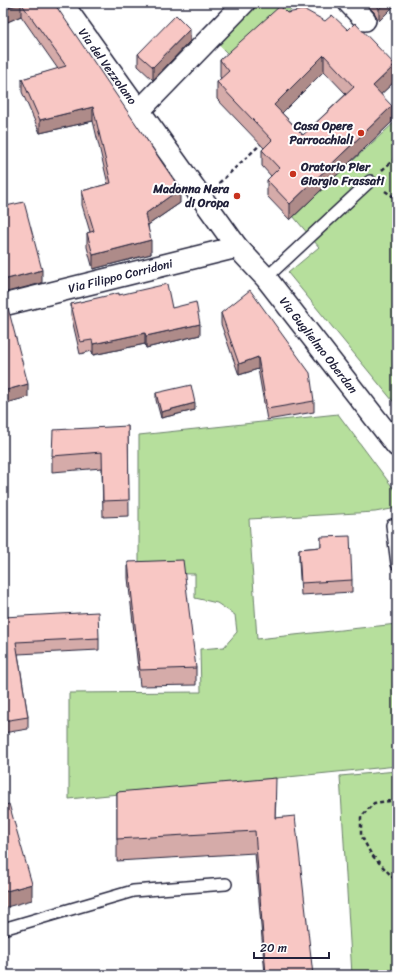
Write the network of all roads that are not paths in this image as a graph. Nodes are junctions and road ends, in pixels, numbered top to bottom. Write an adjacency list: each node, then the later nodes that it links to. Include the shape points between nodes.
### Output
1 (62, 3): 5 (street, Via del Vezzolano)
2 (244, 3): 5 (street)
3 (349, 3): 4 (street)
4 (365, 20)
5 (140, 110): 7 (street, Via del Vezzolano)
6 (370, 181): 9 (lane)
7 (203, 198): 8 (street, Via Guglielmo Oberdan)
8 (238, 247): 9 (street, Via Guglielmo Oberdan); 10 (street, Via Filippo Corridoni)
9 (266, 278): 11 (street, Via Guglielmo Oberdan)
10 (3, 305)
11 (397, 446)
12 (397, 524): 13 (lane, via 392,525)
13 (397, 564)
14 (226, 884): 15 (lane, via 133,891)
15 (3, 928)

